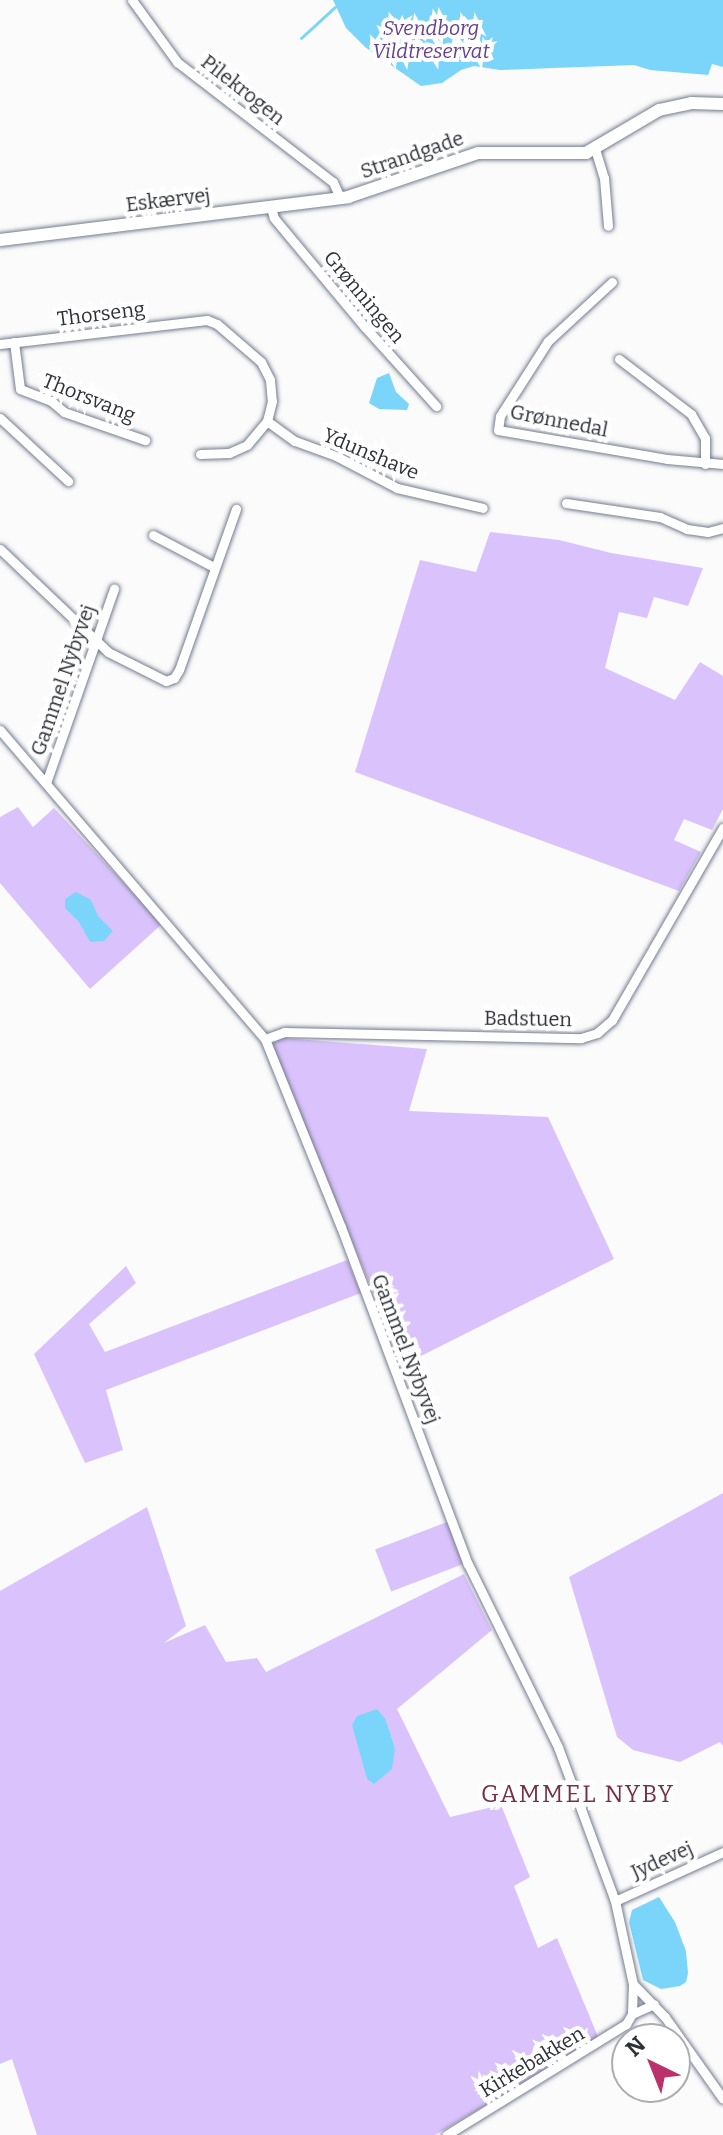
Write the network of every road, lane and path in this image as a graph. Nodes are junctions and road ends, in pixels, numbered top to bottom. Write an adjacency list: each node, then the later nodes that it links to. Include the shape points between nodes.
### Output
1 (132, 0): 4 (street, Pilekrogen, via 177,62 333,182)
2 (723, 104): 3 (street, Strandgade, via 659,110)
3 (595, 149): 4 (street, Strandgade, via 575,155 478,153); 6 (street, via 604,178)
4 (340, 198): 5 (street, Eskærvej)
5 (271, 208): 7 (street, Eskærvej); 12 (street, Grønningen, via 364,326)
6 (608, 226)
7 (0, 240)
8 (612, 282): 17 (street, Grønnedal, via 548,341 500,416 498,430)
9 (14, 342): 10 (street, Thorseng); 14 (street, Thorseng, via 207,320 261,362 272,391); 15 (street, Thorsvang, via 20,389 64,412)
10 (0, 344)
11 (619, 359): 17 (street, via 691,414 705,438)
12 (436, 406)
13 (0, 418): 19 (street)
14 (267, 421): 16 (street, via 238,450); 22 (street, Ydunshave, via 295,441 397,488)
15 (145, 440)
16 (200, 454)
17 (705, 464): 18 (street, Grønnedal)
18 (723, 464)
19 (68, 481)
20 (471, 491): 22 (street)
21 (566, 503): 25 (street, via 660,517 687,529)
22 (468, 505): 23 (street, Ydunshave)
23 (483, 508)
24 (236, 509): 28 (street)
25 (723, 528)
26 (153, 535): 28 (street)
27 (0, 549): 30 (street)
28 (214, 567): 30 (street, via 174,678 157,679)
29 (114, 589): 30 (street, Gammel Nybyvej)
30 (97, 641): 32 (street, Gammel Nybyvej)
31 (0, 730): 32 (street, Gammel Nybyvej)
32 (46, 783): 34 (street, Gammel Nybyvej)
33 (723, 828): 34 (street, Badstuen, via 612,1020 597,1033 581,1038 284,1032)
34 (265, 1039): 36 (street, Gammel Nybyvej, via 468,1564 558,1747)
35 (723, 1852): 36 (street, Jydevej)
36 (615, 1901): 37 (street, Gammel Nybyvej)
37 (633, 1984): 38 (street); 39 (street, Gammel Nybyvej)
38 (654, 2004): 39 (street); 40 (street)
39 (632, 2014): 41 (street, Kirkebakken, via 613,2034)
40 (723, 2099)
41 (446, 2135)

